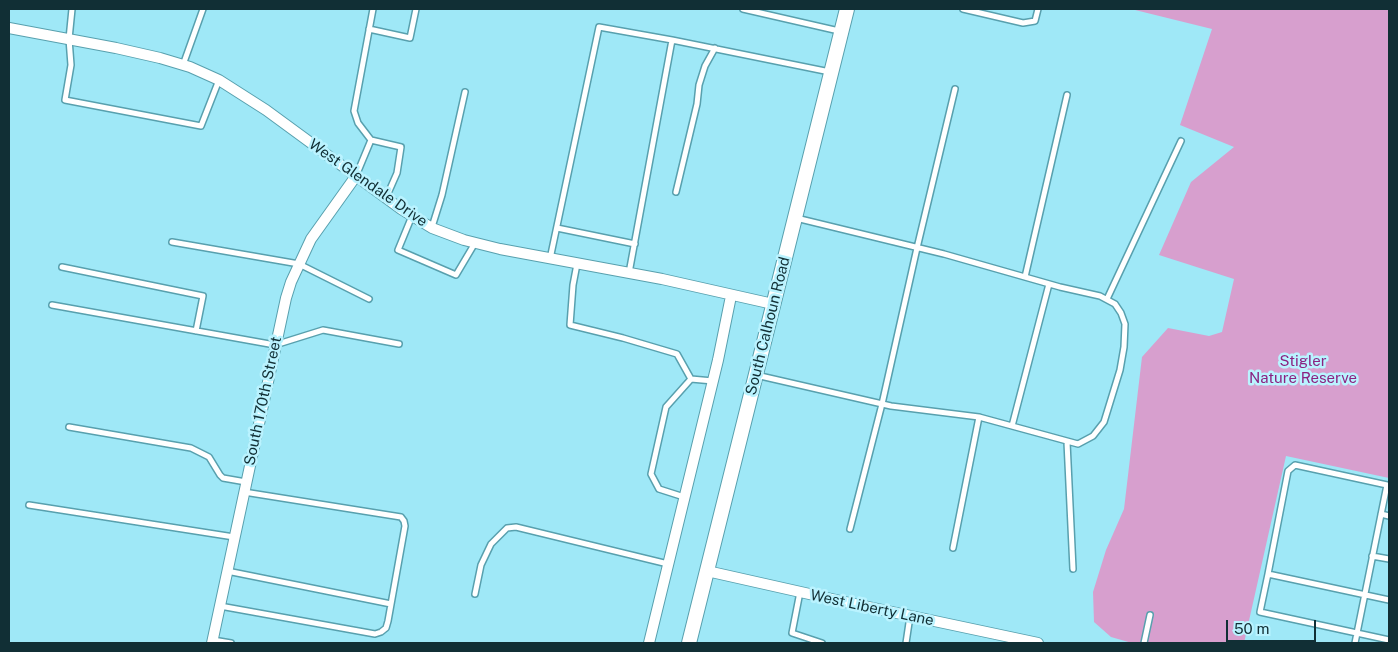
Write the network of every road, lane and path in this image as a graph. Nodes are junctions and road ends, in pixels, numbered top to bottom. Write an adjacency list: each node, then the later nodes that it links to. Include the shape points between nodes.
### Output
1 (72, 9): 12 (lane)
2 (204, 9): 15 (lane)
3 (373, 9): 10 (lane)
4 (416, 9): 10 (lane, via 410,38)
5 (742, 9): 11 (lane)
6 (847, 9): 11 (street, South Calhoun Road)
7 (963, 9): 8 (lane, via 1023,23 1035,20)
8 (1038, 9)
9 (9, 28): 12 (street, West Glendale Drive)
10 (369, 29): 21 (lane, via 354,110 358,123)
11 (841, 32): 16 (street, South Calhoun Road)
12 (69, 39): 15 (street, West Glendale Drive); 17 (lane, via 71,65 65,100 201,126)
13 (672, 40): 14 (lane); 29 (lane, via 599,27); 32 (lane)
14 (715, 48): 16 (lane); 24 (lane, via 699,85)
15 (183, 65): 17 (street, West Glendale Drive)
16 (831, 72): 27 (street, South Calhoun Road)
17 (219, 80): 23 (street, West Glendale Drive)
18 (955, 89): 33 (lane)
19 (465, 92): 28 (lane)
20 (1067, 95): 39 (lane)
21 (371, 140): 23 (lane); 25 (lane, via 401,147 397,173)
22 (1181, 142): 43 (lane)
23 (356, 176): 25 (street, West Glendale Drive); 35 (street, South 170th Street, via 311,239)
24 (676, 192)
25 (386, 198): 26 (street, West Glendale Drive)
26 (412, 216): 28 (street, West Glendale Drive); 31 (lane, via 398,250 456,275)
27 (795, 218): 33 (lane); 44 (street, South Calhoun Road)
28 (432, 228): 31 (street, West Glendale Drive)
29 (557, 228): 32 (lane); 34 (lane)
30 (172, 242): 35 (lane)
31 (475, 243): 34 (street, West Glendale Drive)
32 (635, 244): 38 (lane)
33 (917, 248): 39 (lane); 52 (lane)
34 (550, 259): 36 (street, West Glendale Drive)
35 (299, 264): 42 (lane); 48 (street, South 170th Street, via 286,298)
36 (577, 264): 38 (street, West Glendale Drive); 50 (lane, via 570,325 678,354)
37 (62, 267): 46 (lane, via 203,296)
38 (629, 273): 41 (street, West Glendale Drive)
39 (1025, 277): 40 (lane)
40 (1049, 284): 43 (lane); 55 (lane)
41 (732, 296): 44 (street, West Glendale Drive); 51 (street)
42 (369, 299)
43 (1107, 299): 56 (lane, via 1115,304 1125,324 1120,370 1104,422 1088,440 1078,444)
44 (773, 304): 49 (street, South Calhoun Road)
45 (52, 306): 46 (lane)
46 (196, 331): 48 (lane)
47 (399, 344): 48 (lane, via 323,330)
48 (275, 345): 57 (street, South 170th Street)
49 (756, 375): 52 (lane); 70 (street, South Calhoun Road)
50 (691, 380): 51 (lane); 58 (lane, via 666,407 651,474 659,489)
51 (713, 381): 58 (street)
52 (882, 404): 53 (lane); 62 (lane)
53 (979, 417): 55 (lane); 64 (lane)
54 (69, 426): 57 (lane, via 190,448 209,457 223,478)
55 (1012, 426): 56 (lane)
56 (1067, 442): 68 (lane)
57 (245, 487): 63 (street, South 170th Street); 76 (lane, via 401,517 405,526)
58 (684, 497): 67 (street)
59 (29, 505): 63 (lane)
60 (1381, 514): 61 (lane); 65 (lane); 71 (lane, via 1387,485 1295,465 1288,471)
61 (1389, 516)
62 (850, 529)
63 (234, 537): 69 (street, South 170th Street)
64 (953, 548)
65 (1372, 556): 66 (lane); 74 (lane)
66 (1389, 559)
67 (668, 564): 73 (lane, via 516,527 507,528 499,534 481,564); 84 (street)
68 (1073, 569)
69 (227, 571): 76 (lane); 77 (street, South 170th Street)
70 (707, 571): 72 (street, West Liberty Lane); 85 (street, South Calhoun Road)
71 (1268, 574): 74 (lane); 80 (lane, via 1260,612)
72 (800, 592): 79 (street, West Liberty Lane); 86 (lane, via 792,634)
73 (475, 594)
74 (1365, 595): 75 (lane); 80 (lane)
75 (1389, 600)
76 (391, 604): 77 (lane, via 386,628 375,634)
77 (220, 606): 82 (street, South 170th Street)
78 (1150, 615): 89 (lane)
79 (910, 616): 87 (lane); 88 (street, West Liberty Lane)
80 (1357, 633): 81 (lane); 90 (lane)
81 (1389, 640)
82 (212, 642): 83 (lane)
83 (231, 643)
84 (649, 643)
85 (689, 643)
86 (822, 643)
87 (906, 643)
88 (1032, 643)
89 (1144, 643)
90 (1355, 643)

